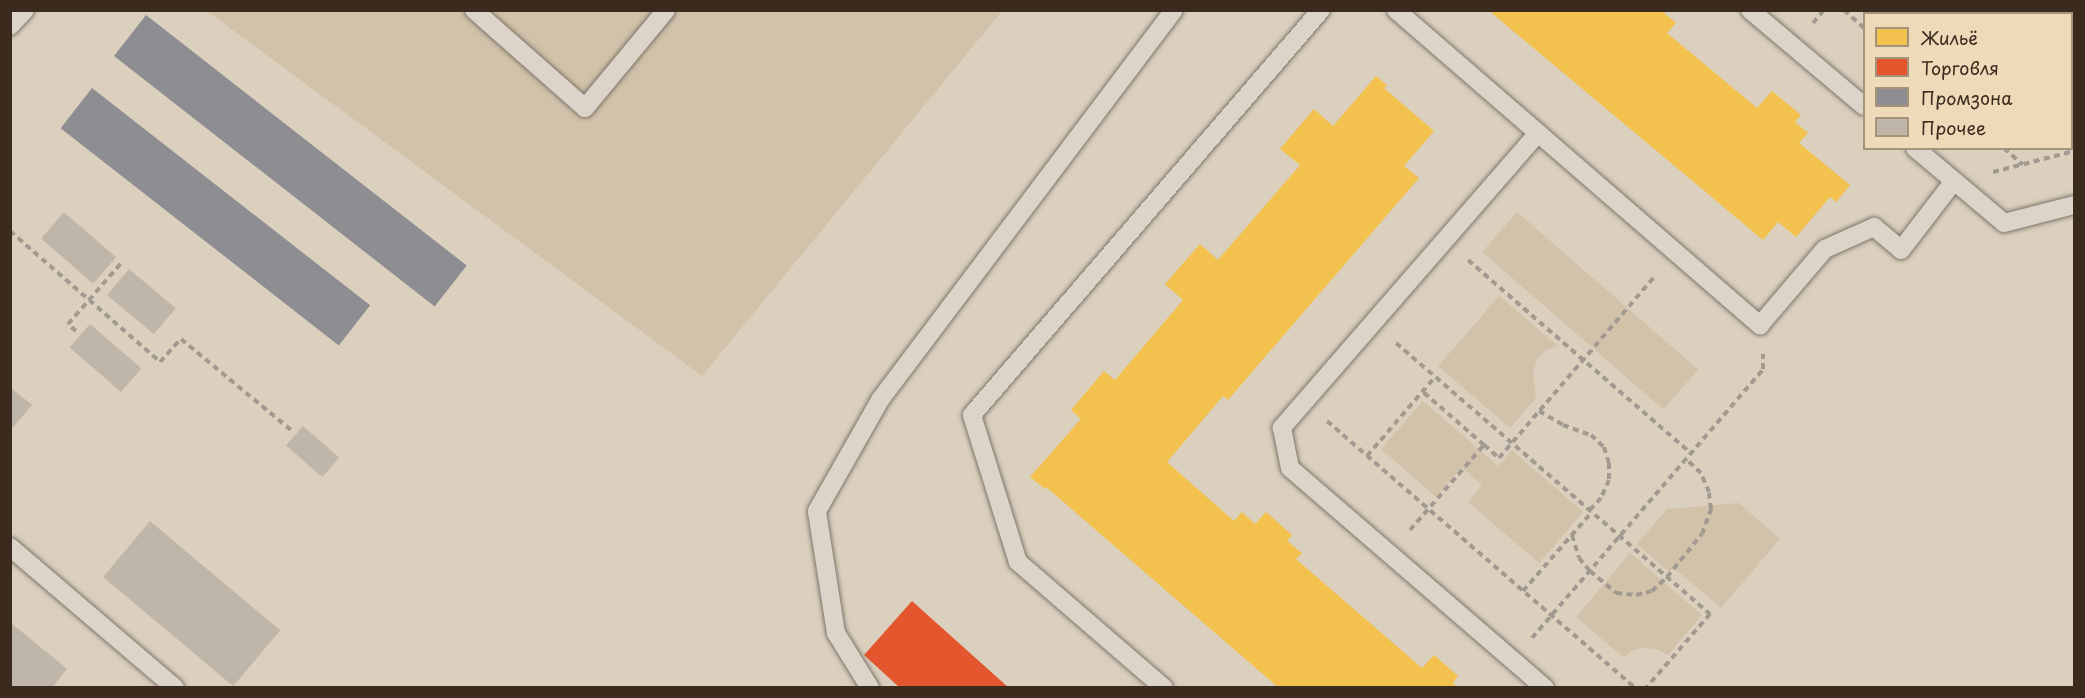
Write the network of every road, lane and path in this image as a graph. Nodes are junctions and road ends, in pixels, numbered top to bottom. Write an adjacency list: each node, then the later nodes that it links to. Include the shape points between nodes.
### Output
1 (25, 10): 9 (lane)
2 (474, 10): 3 (lane, via 585,108)
3 (666, 10)
4 (1174, 10): 50 (lane, via 880,400 817,510 836,633)
5 (1321, 10): 51 (lane, via 972,414 1018,562)
6 (1396, 10): 12 (lane)
7 (1750, 10): 11 (lane)
8 (1844, 10): 10 (path)
9 (10, 26)
10 (1863, 27)
11 (1863, 105)
12 (1538, 133): 20 (lane); 21 (lane)
13 (1917, 150): 17 (lane)
14 (2006, 150): 16 (path)
15 (2074, 150): 16 (path)
16 (2023, 165): 17 (path)
17 (1954, 181): 18 (lane, via 2004,223); 21 (lane, via 1901,250 1874,227 1825,249 1760,326)
18 (2074, 205)
19 (10, 231): 23 (path)
20 (1444, 240): 24 (lane); 27 (path)
21 (1676, 253): 27 (path)
22 (123, 261): 23 (path)
23 (89, 300): 25 (path, via 68,324); 32 (path, via 160,362 181,339)
24 (1373, 323): 28 (path); 30 (lane)
25 (76, 331)
26 (1763, 349): 35 (path, via 1763,369)
27 (1583, 360): 31 (path); 35 (path)
28 (1436, 377): 29 (path); 33 (path)
29 (1423, 392): 34 (path); 36 (path)
30 (1305, 402): 36 (path); 43 (lane, via 1282,428 1290,468)
31 (1539, 411): 33 (path); 39 (path, via 1591,435 1604,447 1609,480)
32 (291, 430)
33 (1512, 443): 34 (path, via 1498,458); 39 (path)
34 (1484, 445): 38 (path)
35 (1691, 453): 37 (path)
36 (1367, 456): 38 (path)
37 (1686, 459): 41 (path); 45 (path, via 1701,474 1711,509 1702,534)
38 (1429, 509): 43 (path); 46 (path)
39 (1591, 511): 40 (path); 41 (path)
40 (1572, 535): 44 (path, via 1579,558); 46 (path)
41 (1620, 536): 44 (path); 45 (path)
42 (10, 547): 49 (lane)
43 (1390, 554): 48 (lane)
44 (1590, 571): 45 (path, via 1616,593 1636,595 1652,591); 47 (path)
45 (1667, 577): 54 (path, via 1710,614)
46 (1524, 591): 47 (path)
47 (1551, 615): 48 (path); 53 (path)
48 (1513, 660): 52 (lane)
49 (175, 687)
50 (870, 687)
51 (1164, 687)
52 (1545, 687)
53 (1635, 687)
54 (1646, 687)

